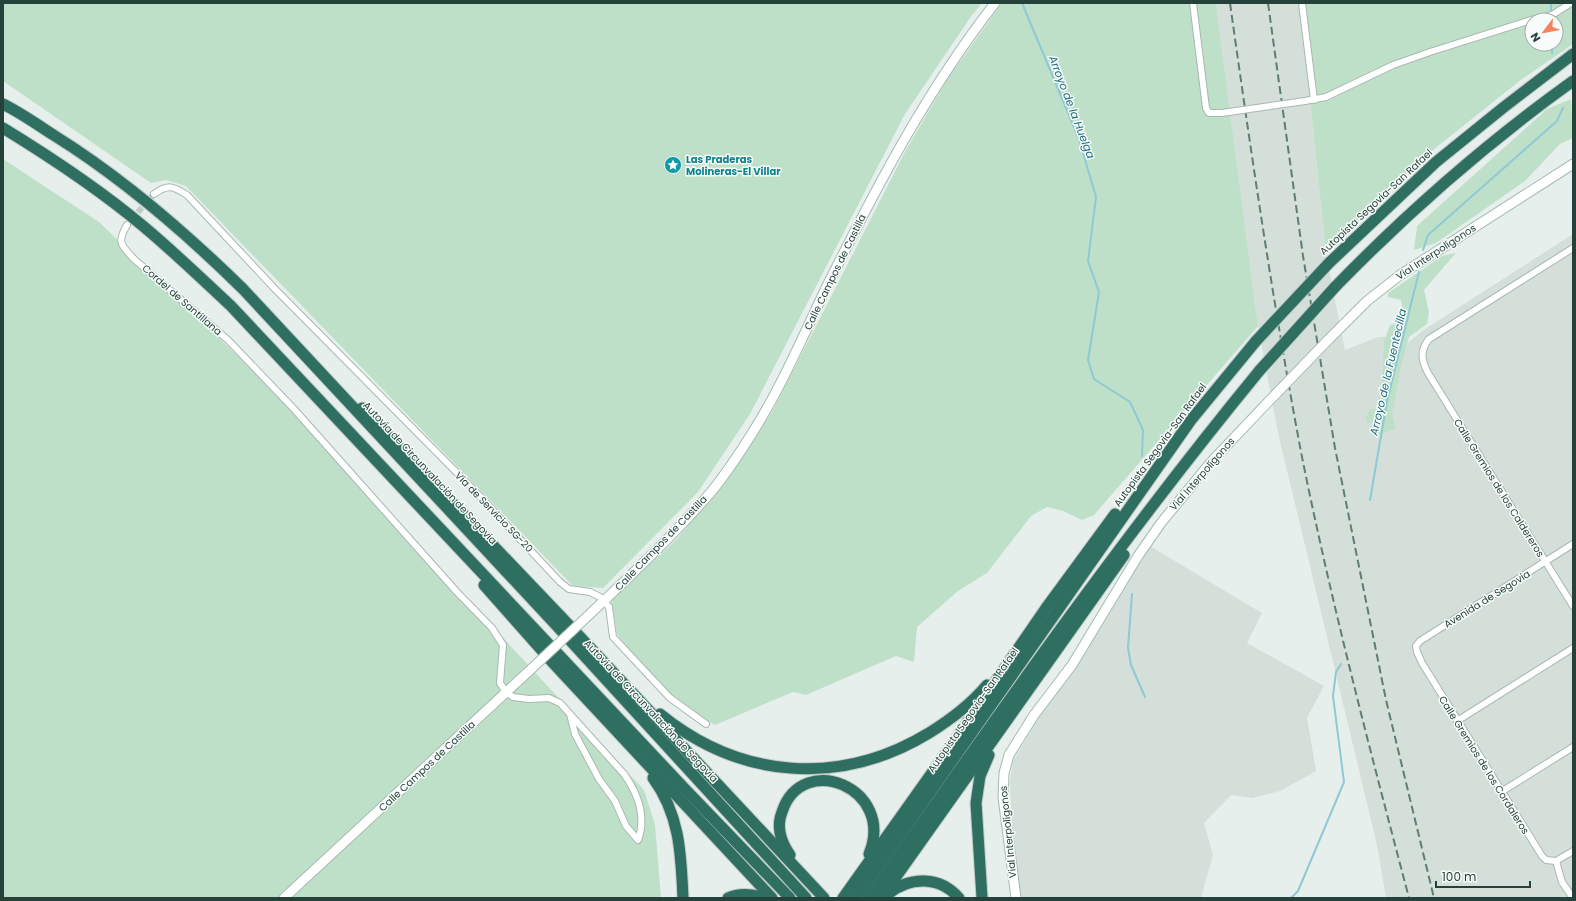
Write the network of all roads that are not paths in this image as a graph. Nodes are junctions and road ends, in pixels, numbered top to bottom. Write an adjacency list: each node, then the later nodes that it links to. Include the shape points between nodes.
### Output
1 (995, 3): 20 (main road, Calle Campos de Castilla, via 957,55 909,131 848,244 773,398 748,439 712,491)
2 (1192, 3): 7 (street, bridge, via 1206,108 1209,113)
3 (1302, 3): 7 (street)
4 (1571, 3): 7 (street, via 1548,16 1393,65 1326,97)
5 (1573, 54): 15 (highway, Autopista Segovia-San Rafael, bridge, via 1436,162 1329,263 1256,341)
6 (1573, 81): 16 (highway, bridge, via 1531,111 1451,177 1362,259 1260,370)
7 (1314, 100)
8 (5, 105): 14 (highway, Autovía de Circunvalación de Segovia, via 98,164 157,211 217,264)
9 (3, 128): 17 (highway, via 85,181 170,249 245,320)
10 (1573, 164): 53 (main road, Vial Interpolígonos, bridge, via 1400,275 1368,300 1211,462 1160,523 1072,666 1034,715 1009,755 1004,772 1003,797)
11 (154, 194): 20 (street, Vía de Servicio SG-20, via 169,186 187,195 560,582 569,589 590,592)
12 (127, 225): 27 (street, Cordel de Santillana, via 122,234 122,247 228,340 294,409 492,628 503,645 500,682)
13 (1573, 248): 19 (street, Calle Gremios de los Caldereros, via 1429,339 1422,351 1425,368)
14 (289, 336): 24 (highway, via 375,421); 46 (highway, Autovía de Circunvalación de Segovia)
15 (1191, 420): 22 (highway, via 1126,498); 39 (highway, Autopista Segovia-San Rafael)
16 (1203, 438): 26 (highway, via 1148,522); 48 (highway, via 1073,611)
17 (359, 443): 31 (highway, via 534,642); 45 (highway)
18 (1573, 544): 19 (street, Avenida de Segovia)
19 (1545, 562): 21 (street, Calle Gremios de los Caldereros); 23 (street, Avenida de Segovia)
20 (604, 601): 27 (main road, Calle Campos de Castilla, bridge); 30 (street, via 609,607 613,637 670,698)
21 (1573, 606)
22 (1044, 612): 24 (highway, via 986,687 943,724 898,750 854,764 828,767 776,767 746,761 695,739 653,708); 37 (highway)
23 (1420, 641): 29 (street, Calle Gremios de los Cordaleros, via 1416,646 1422,663)
24 (586, 642): 38 (highway)
25 (1573, 648): 29 (street)
26 (1029, 690): 33 (highway, via 983,766); 49 (highway)
27 (506, 692): 28 (street, via 513,697 549,698 560,703); 40 (main road, Calle Campos de Castilla)
28 (570, 714): 28 (street, via 632,785 642,821 638,840 626,826 615,801 599,779 575,734)
29 (1457, 721): 34 (street, Calle Gremios de los Cordaleros)
30 (706, 724)
31 (614, 727): 41 (highway, via 655,780 672,813 678,839); 44 (highway)
32 (1573, 747): 34 (street)
33 (977, 791): 51 (highway); 52 (highway)
34 (1501, 792): 36 (street, Calle Gremios de los Cordaleros, via 1542,856 1546,860)
35 (1573, 851): 36 (street)
36 (1556, 861): 54 (street, via 1562,882)
37 (858, 877): 38 (highway, via 874,840 873,822 868,808 859,795 843,784 814,782 800,788 788,799 779,821 783,844); 39 (highway)
38 (812, 884): 47 (highway)
39 (851, 896)
40 (284, 898)
41 (683, 898)
42 (728, 898): 43 (highway, via 751,894)
43 (764, 898)
44 (772, 898)
45 (790, 898)
46 (806, 898)
47 (824, 898)
48 (869, 898)
49 (882, 898): 50 (highway, via 906,883 923,880 946,887)
50 (959, 898)
51 (982, 898)
52 (985, 898)
53 (1016, 898)
54 (1573, 898)

